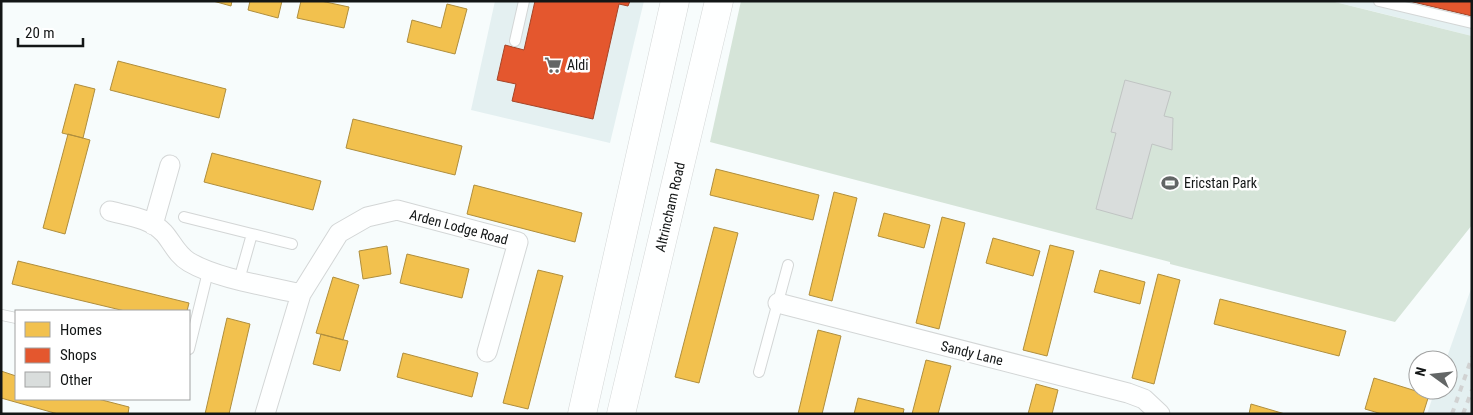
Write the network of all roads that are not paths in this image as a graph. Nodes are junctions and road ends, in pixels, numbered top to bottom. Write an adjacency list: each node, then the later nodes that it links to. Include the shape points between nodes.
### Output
1 (524, 1): 6 (lane)
2 (676, 1): 24 (highway)
3 (719, 1): 25 (highway, Altrincham Road)
4 (1379, 1): 5 (lane)
5 (1472, 24)
6 (515, 41)
7 (170, 165): 10 (street)
8 (110, 211): 10 (street)
9 (184, 217): 11 (lane)
10 (153, 225): 14 (street, via 164,232 188,262)
11 (252, 234): 12 (lane); 15 (lane)
12 (292, 244)
13 (788, 265): 17 (lane)
14 (207, 269): 15 (street); 20 (lane)
15 (239, 280): 16 (street)
16 (301, 294): 21 (street, Arden Lodge Road, via 339,233 367,217 397,210 518,242); 23 (street, Arden Lodge Road)
17 (778, 303): 22 (lane); 26 (street, Sandy Lane, via 1128,393 1144,399)
18 (2, 315): 19 (lane)
19 (15, 318)
20 (190, 345)
21 (487, 352)
22 (759, 372)
23 (265, 414)
24 (582, 414)
25 (621, 414)
26 (1160, 414)

